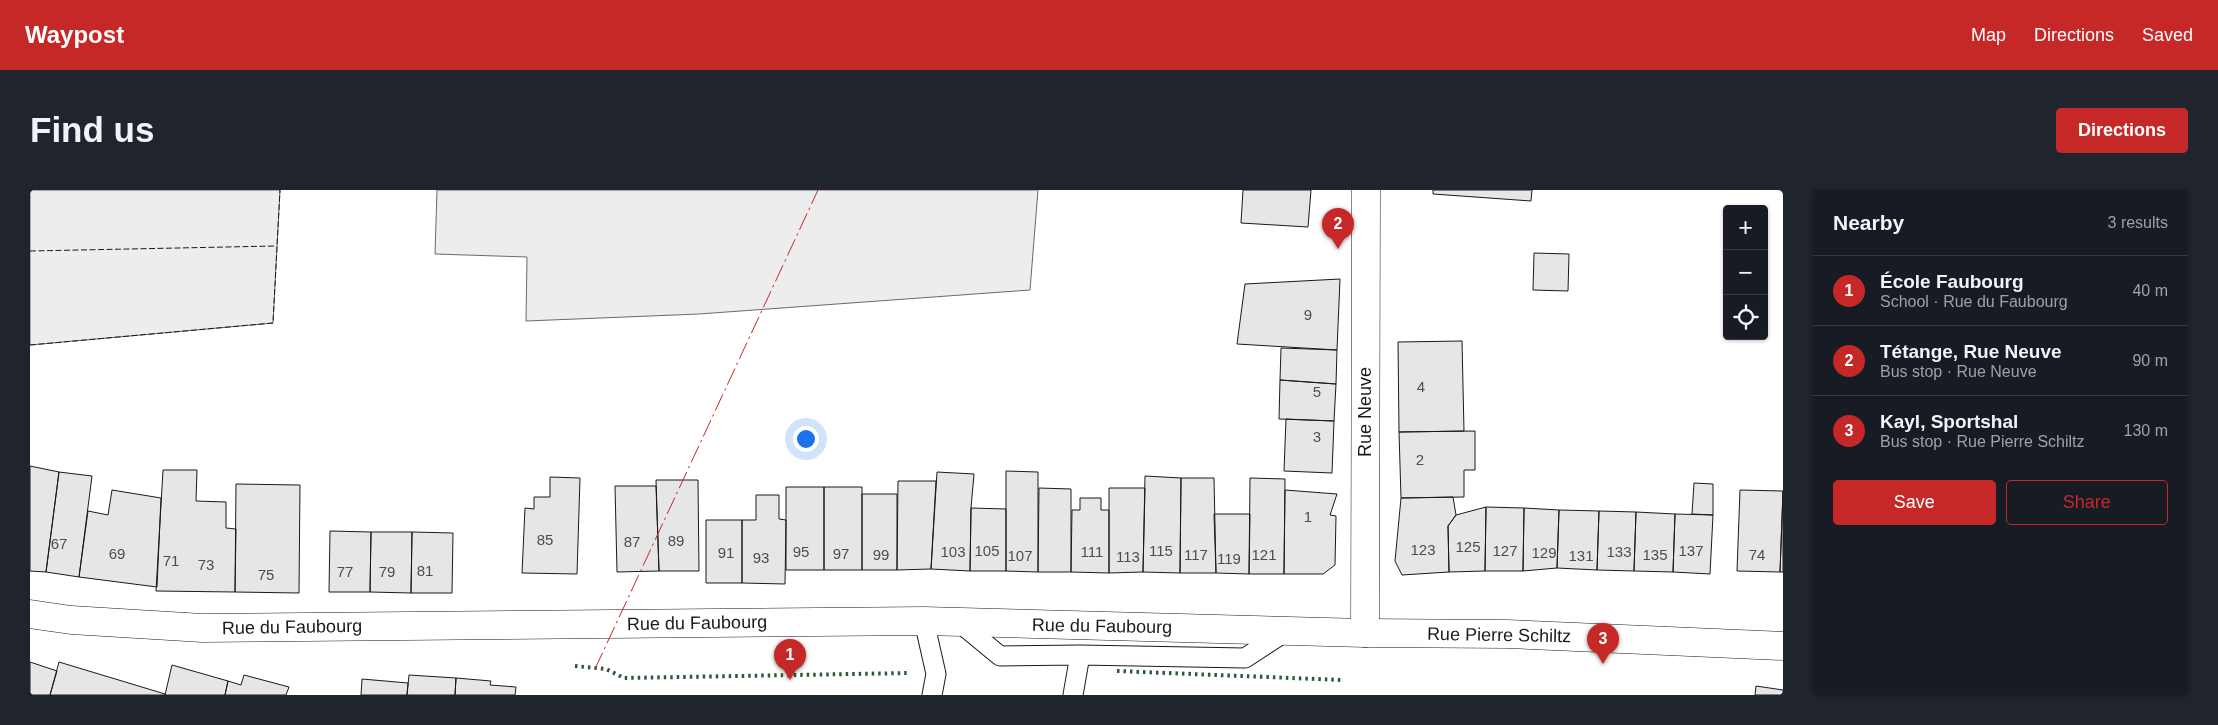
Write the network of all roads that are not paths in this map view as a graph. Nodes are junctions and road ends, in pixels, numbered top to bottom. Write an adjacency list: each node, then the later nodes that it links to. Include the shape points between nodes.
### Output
1 (1366, 190): 6 (main road, Rue Neuve)
2 (30, 614): 3 (main road, Rue du Faubourg, via 71,620 203,628)
3 (924, 621): 4 (main road, Rue du Faubourg); 9 (lane, via 936,674)
4 (960, 623): 5 (main road, Rue du Faubourg); 8 (lane, via 1000,656)
5 (1288, 630): 6 (main road, Rue du Faubourg); 8 (lane, via 1245,658)
6 (1365, 633): 7 (main road, Rue Pierre Schiltz, via 1506,634)
7 (1783, 646)
8 (1080, 655): 10 (lane)
9 (932, 695)
10 (1073, 695)

